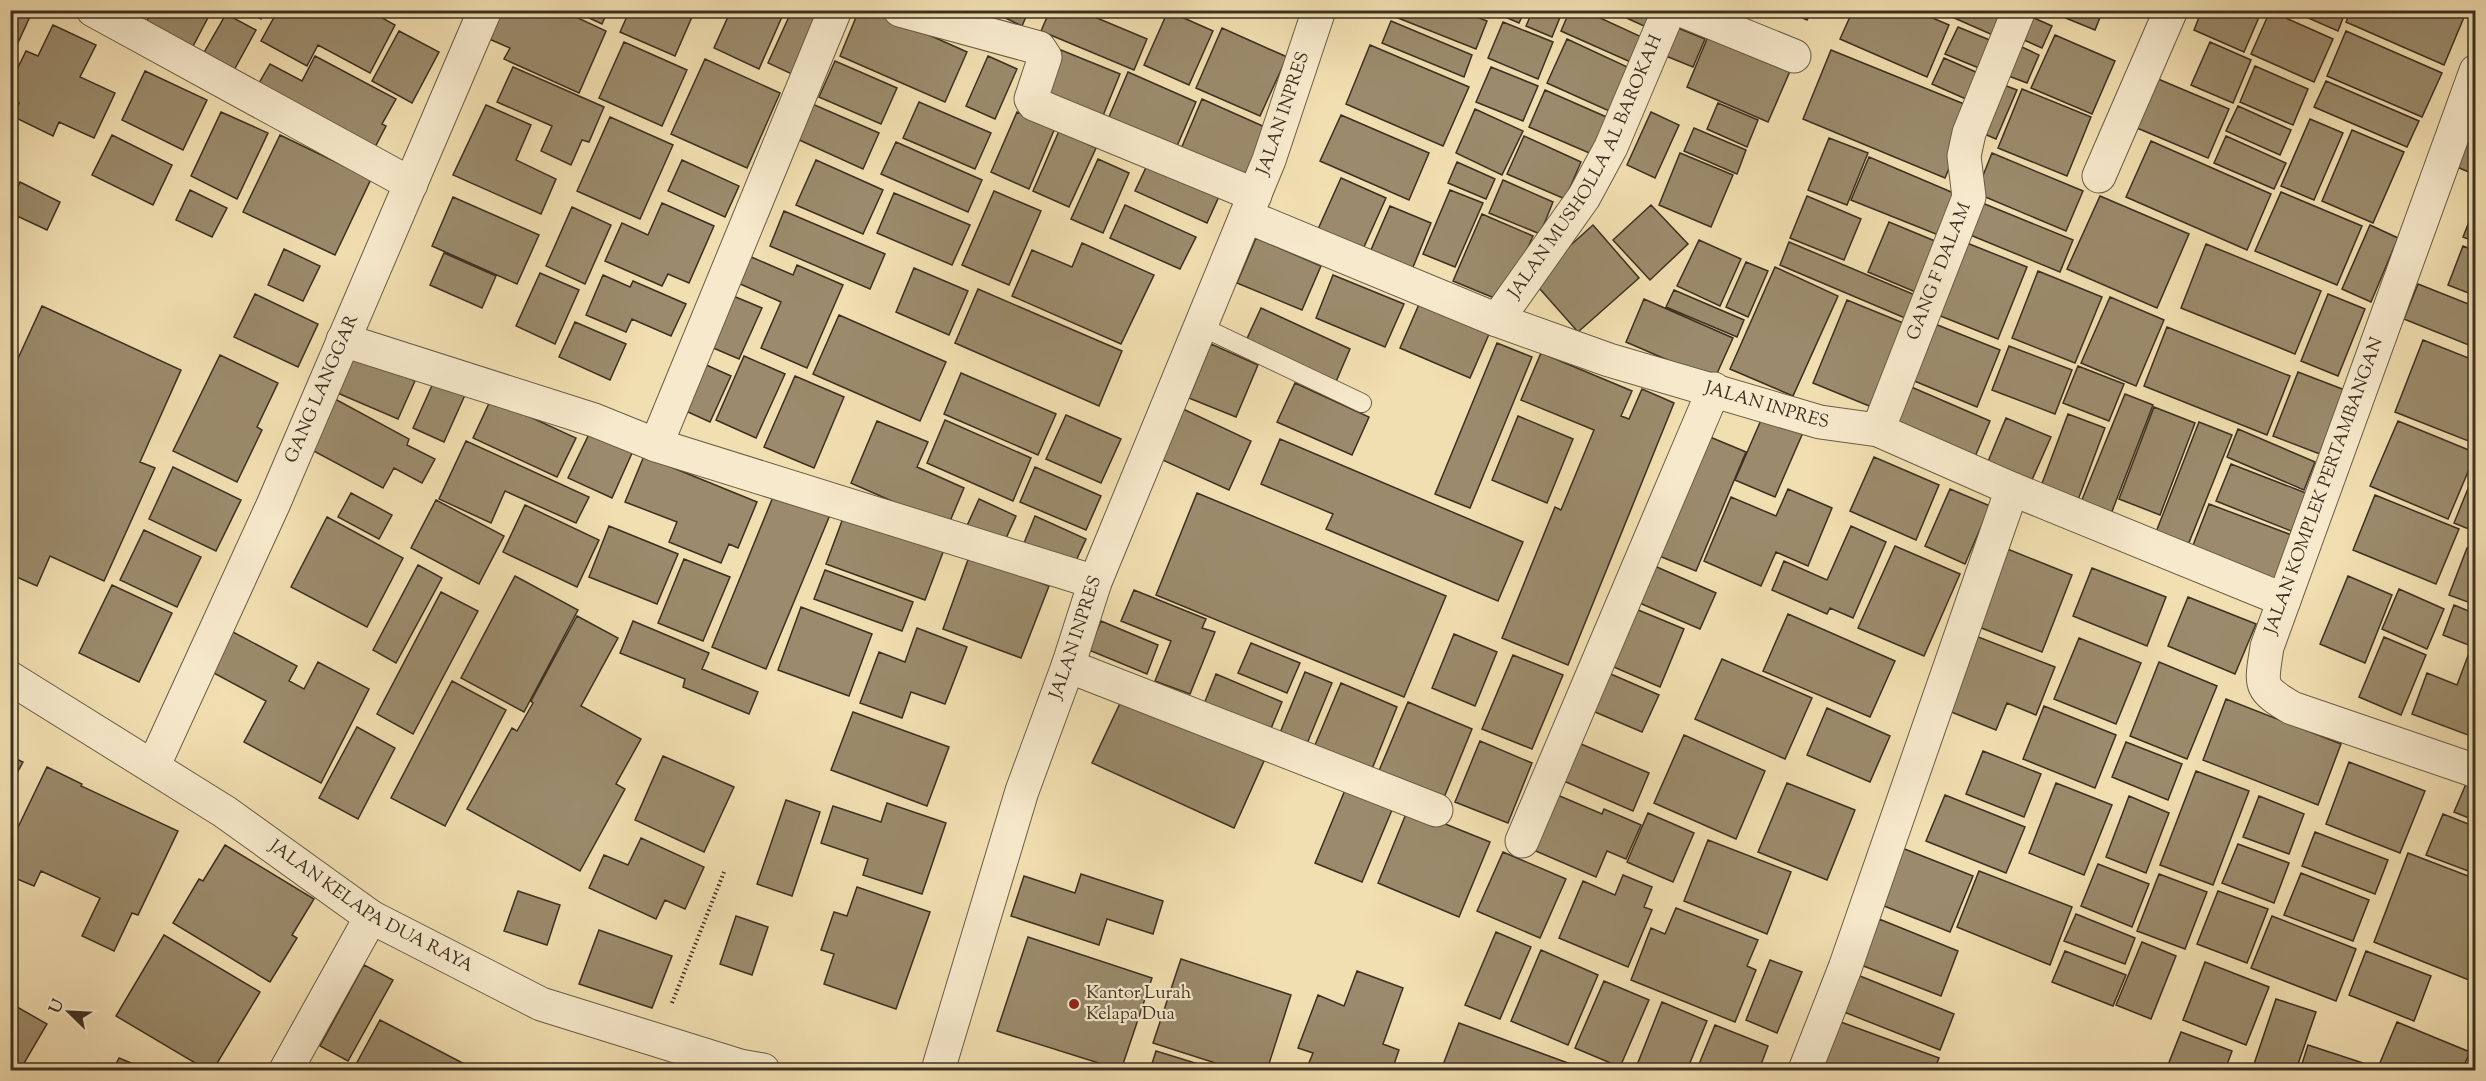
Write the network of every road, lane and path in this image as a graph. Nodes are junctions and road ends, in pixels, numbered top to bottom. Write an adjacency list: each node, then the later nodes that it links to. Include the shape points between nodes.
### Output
1 (93, 10): 13 (street)
2 (485, 10): 13 (street, GANG LANGGAR)
3 (835, 10): 21 (street)
4 (900, 10): 14 (street, via 1039,48 1045,57 1031,99 1034,104)
5 (1318, 10): 14 (street, JALAN INPRES, via 1269,160)
6 (1669, 10): 15 (street, JALAN MUSHOLLA AL BAROKAH, via 1611,147 1584,197)
7 (1681, 10): 10 (street)
8 (2019, 10): 20 (street, GANG F DALAM, via 1969,134 1964,156 1969,197)
9 (2171, 10): 12 (street)
10 (1794, 56)
11 (2475, 71): 24 (street, JALAN KOMPLEK PERTAMBANGAN)
12 (2099, 176)
13 (411, 184): 17 (street, GANG LANGGAR)
14 (1250, 205): 15 (street, JALAN INPRES); 16 (street, JALAN INPRES)
15 (1497, 320): 18 (street, JALAN INPRES, via 1609,360)
16 (1200, 326): 19 (lane); 23 (street, JALAN INPRES)
17 (343, 340): 21 (street, via 594,420); 27 (street, GANG LANGGAR, via 273,505)
18 (1714, 388): 20 (street, JALAN INPRES, via 1820,422); 30 (street)
19 (1362, 403)
20 (1878, 430): 22 (street, JALAN INPRES)
21 (656, 445): 23 (street)
22 (2012, 489): 24 (street, JALAN INPRES); 37 (street, via 1845,968)
23 (1095, 582): 25 (street, JALAN INPRES)
24 (2284, 600): 28 (street, JALAN KOMPLEK PERTAMBANGAN, via 2266,647 2263,681 2268,694 2292,708)
25 (1068, 666): 29 (street); 36 (street, JALAN INPRES, via 1022,791)
26 (10, 678): 27 (street, JALAN KELAPA DUA RAYA)
27 (153, 766): 32 (street, JALAN KELAPA DUA RAYA, via 225,812)
28 (2475, 771)
29 (1436, 810)
30 (1522, 841)
31 (724, 872): 33 (path)
32 (371, 917): 33 (street, JALAN KELAPA DUA RAYA, via 541,1004); 35 (street)
33 (657, 1040): 34 (street, JALAN KELAPA DUA RAYA)
34 (747, 1069)
35 (286, 1071)
36 (938, 1071)
37 (1805, 1071)

